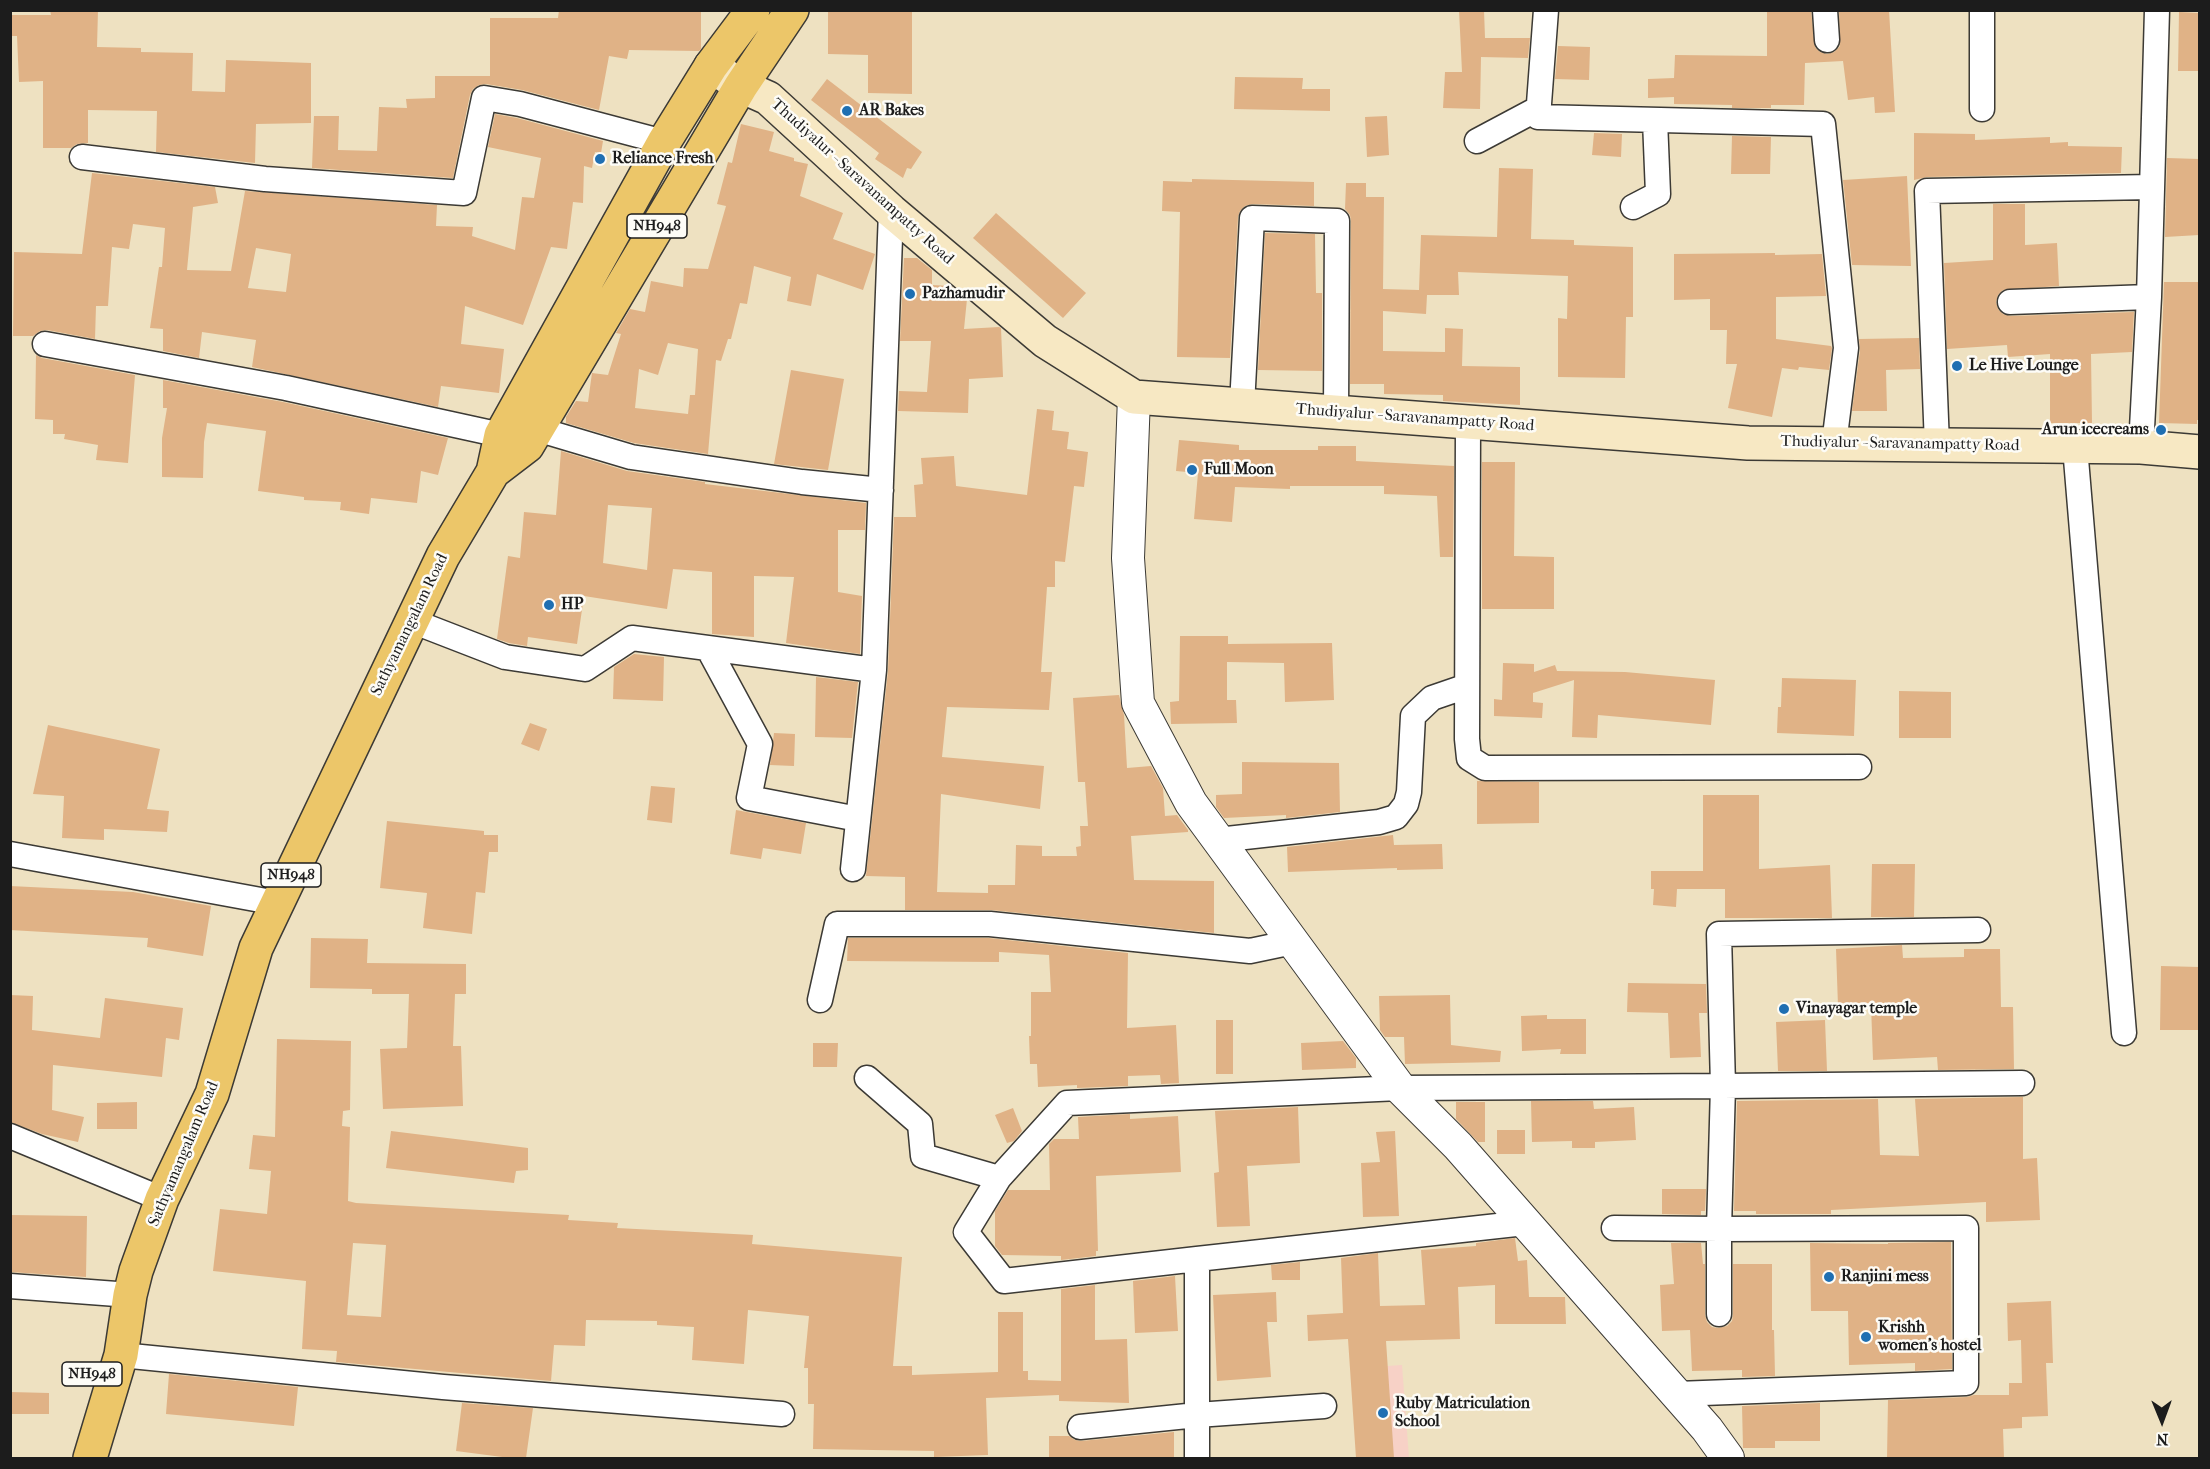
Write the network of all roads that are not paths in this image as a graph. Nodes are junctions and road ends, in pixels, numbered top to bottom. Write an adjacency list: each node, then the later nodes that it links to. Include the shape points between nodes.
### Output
1 (792, 10): 9 (highway, Sathyamangalam Road / NH948)
2 (1546, 10): 10 (street)
3 (1826, 10): 7 (street)
4 (1982, 10): 11 (street)
5 (2157, 10): 16 (street)
6 (752, 11): 8 (highway, NH948)
7 (1827, 40)
8 (711, 66): 9 (main road, Thudiyalur - Saravanampatty Road); 14 (highway, NH948)
9 (741, 86): 18 (main road, Thudiyalur - Saravanampatty Road, via 768,98); 26 (highway, Sathyamangalam Road / NH948)
10 (1539, 108): 12 (street, via 1538,117); 13 (street)
11 (1982, 109)
12 (1655, 120): 17 (street, via 1658,194); 27 (street, via 1823,124 1846,348)
13 (1478, 141)
14 (664, 142): 15 (street, via 484,98 464,193 265,179); 26 (highway, NH948)
15 (82, 157)
16 (2152, 187): 19 (street); 28 (street, via 1927,191)
17 (1633, 207)
18 (891, 211): 22 (main road, Thudiyalur - Saravanampatty Road, via 1045,341); 32 (street)
19 (2149, 297): 20 (street); 30 (street)
20 (2010, 302)
21 (45, 344): 26 (street)
22 (1134, 397): 23 (main road, Thudiyalur - Saravanampatty Road); 39 (street, via 1128,558 1138,703 1191,803)
23 (1242, 405): 24 (main road, Thudiyalur - Saravanampatty Road); 24 (street, via 1252,218 1337,221)
24 (1336, 413): 25 (main road, Thudiyalur - Saravanampatty Road)
25 (1468, 423): 27 (main road, Thudiyalur - Saravanampatty Road); 36 (street)
26 (522, 437): 32 (street, via 632,457); 33 (highway, Sathyamangalam Road / NH948, via 493,472 443,556)
27 (1834, 444): 28 (main road, Thudiyalur - Saravanampatty Road)
28 (1937, 445): 29 (main road, Thudiyalur - Saravanampatty Road)
29 (2075, 447): 30 (main road, Thudiyalur - Saravanampatty Road); 46 (street)
30 (2141, 447): 31 (main road, Thudiyalur - Saravanampatty Road)
31 (2199, 452)
32 (881, 490): 35 (street)
33 (412, 621): 34 (street, via 505,657 585,669 632,638); 42 (highway, Sathyamangalam Road / NH948)
34 (708, 648): 35 (street); 38 (street, via 760,744 749,798)
35 (874, 670): 38 (street)
36 (1467, 686): 37 (street, via 1469,758 1485,768); 39 (street, via 1432,698 1413,716 1409,792 1396,817)
37 (1859, 767)
38 (858, 819): 41 (street)
39 (1218, 840): 44 (street)
40 (10, 855): 42 (street)
41 (853, 869)
42 (277, 903): 53 (highway, Sathyamangalam Road / NH948, via 256,948 212,1094)
43 (1978, 930): 49 (street, via 1719,934)
44 (1293, 942): 45 (street, via 1250,951 990,924 837,924); 50 (street)
45 (819, 1000)
46 (2124, 1033)
47 (867, 1078): 52 (street, via 920,1124 923,1156)
48 (2022, 1083): 49 (street)
49 (1723, 1086): 50 (street); 56 (street)
50 (1400, 1089): 52 (street, via 1067,1103); 54 (street, via 1458,1146)
51 (10, 1136): 53 (street)
52 (999, 1179): 57 (street, via 966,1233 1004,1281)
53 (162, 1199): 59 (highway, Sathyamangalam Road / NH948)
54 (1525, 1223): 57 (street); 62 (street)
55 (1614, 1228): 56 (street)
56 (1719, 1229): 60 (street); 62 (street, via 1966,1228 1966,1383)
57 (1197, 1259): 65 (street)
58 (10, 1286): 59 (street)
59 (130, 1295): 61 (highway, Sathyamangalam Road / NH948); 67 (highway, Sathyamangalam Road / NH948, via 99,1351)
60 (1719, 1314)
61 (121, 1356): 64 (street); 68 (highway, Sathyamangalam Road / NH948)
62 (1677, 1394): 70 (street)
63 (1324, 1406): 65 (street)
64 (782, 1414)
65 (1197, 1415): 66 (street); 69 (street)
66 (1080, 1427)
67 (66, 1458)
68 (90, 1458)
69 (1197, 1458)
70 (1728, 1458)

